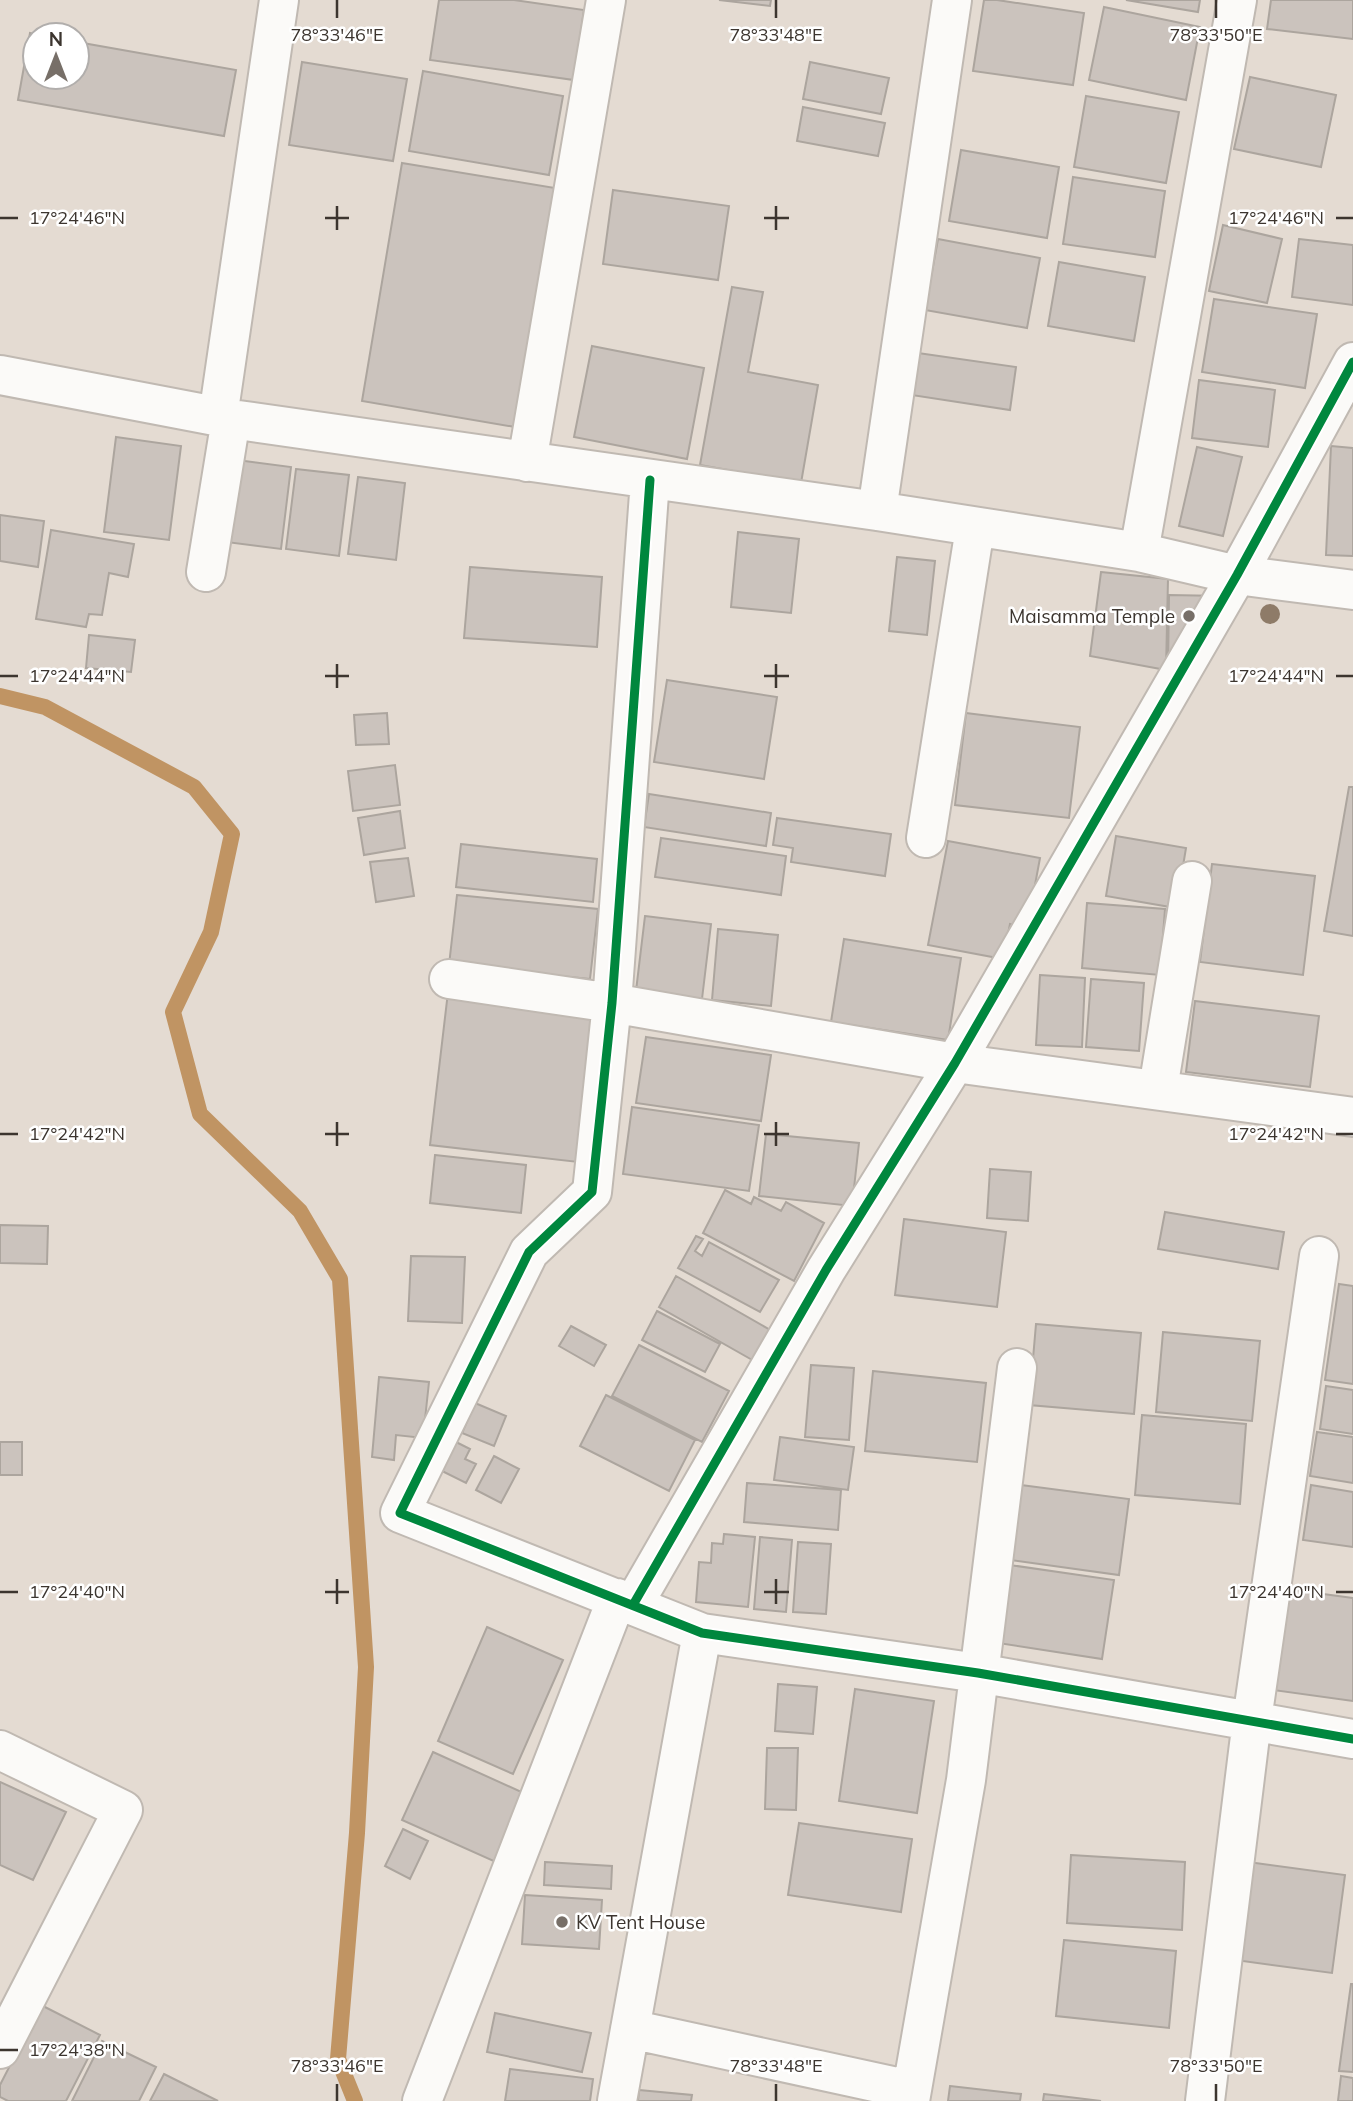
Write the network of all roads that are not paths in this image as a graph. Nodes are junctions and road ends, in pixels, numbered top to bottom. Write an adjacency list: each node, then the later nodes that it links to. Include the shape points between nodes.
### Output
1 (279, 0): 7 (street)
2 (606, 0): 8 (street)
3 (953, 0): 10 (street)
4 (1237, 0): 12 (street)
5 (1353, 362): 14 (street)
6 (0, 375): 7 (street)
7 (225, 418): 8 (street); 13 (street)
8 (527, 462): 9 (street)
9 (650, 480): 10 (street); 19 (street)
10 (877, 511): 11 (street)
11 (975, 528): 12 (street); 16 (street)
12 (1139, 552): 14 (street)
13 (206, 572)
14 (1237, 575): 15 (street); 20 (street)
15 (1353, 590)
16 (926, 838)
17 (1192, 881): 21 (street)
18 (449, 979): 19 (street)
19 (612, 1003): 20 (street); 25 (street, via 592,1192 528,1252 400,1513)
20 (955, 1063): 21 (street); 25 (street)
21 (1158, 1089): 22 (street)
22 (1353, 1117)
23 (1319, 1256): 28 (street)
24 (1017, 1368): 27 (street)
25 (625, 1602): 26 (street); 34 (street)
26 (702, 1633): 27 (street); 31 (street)
27 (978, 1673): 28 (street); 33 (street, via 966,1780)
28 (1252, 1720): 29 (street); 36 (street)
29 (1353, 1739)
30 (0, 1750): 32 (street, via 123,1810)
31 (630, 2029): 33 (street); 35 (street)
32 (0, 2049)
33 (911, 2096)
34 (422, 2101)
35 (617, 2101)
36 (1205, 2101)

